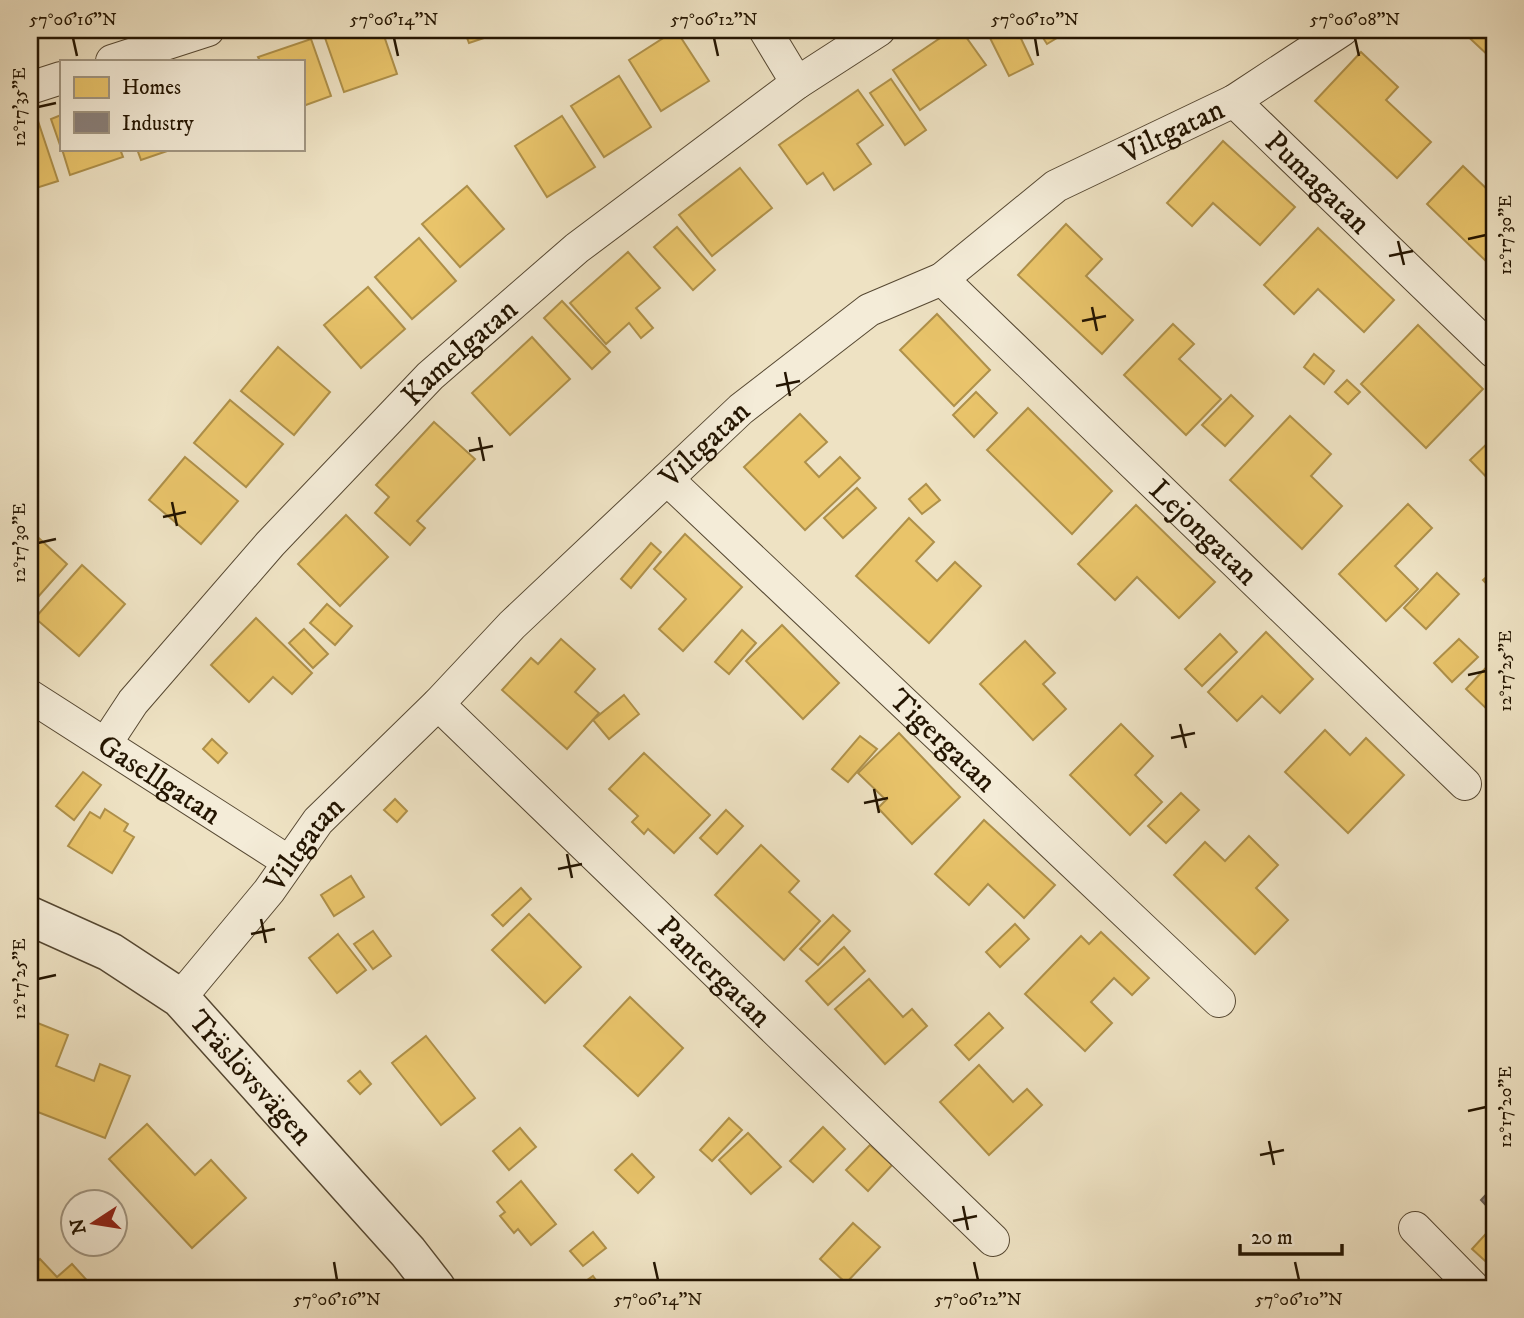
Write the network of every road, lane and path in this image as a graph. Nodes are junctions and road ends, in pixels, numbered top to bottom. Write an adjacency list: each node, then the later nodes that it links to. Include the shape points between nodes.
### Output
1 (208, 30): 5 (street)
2 (765, 30): 7 (street)
3 (880, 30): 7 (street, Kamelgatan)
4 (1342, 30): 9 (street, Viltgatan)
5 (115, 60)
6 (60, 78): 8 (street)
7 (797, 83): 15 (street, Kamelgatan, via 577,248 430,376 261,554 133,702)
8 (30, 88)
9 (1234, 101): 10 (street, Viltgatan, via 1056,186); 11 (street, Pumagatan)
10 (942, 279): 12 (street, Viltgatan, via 869,310 741,409); 16 (street, Lejongatan)
11 (1494, 352)
12 (667, 479): 14 (street, Viltgatan, via 512,625); 20 (street, Tigergatan)
13 (30, 696): 15 (street, Gasellgatan)
14 (438, 704): 17 (street, Viltgatan, via 318,821); 22 (street, Pantergatan)
15 (106, 743): 17 (street, Gasellgatan)
16 (1465, 784)
17 (289, 862): 19 (street, Viltgatan)
18 (30, 916): 19 (street, Träslövsvägen, via 110,952)
19 (180, 998): 23 (street, Träslövsvägen)
20 (1219, 1001)
21 (1415, 1228): 24 (street)
22 (993, 1240)
23 (436, 1288)
24 (1474, 1288)

